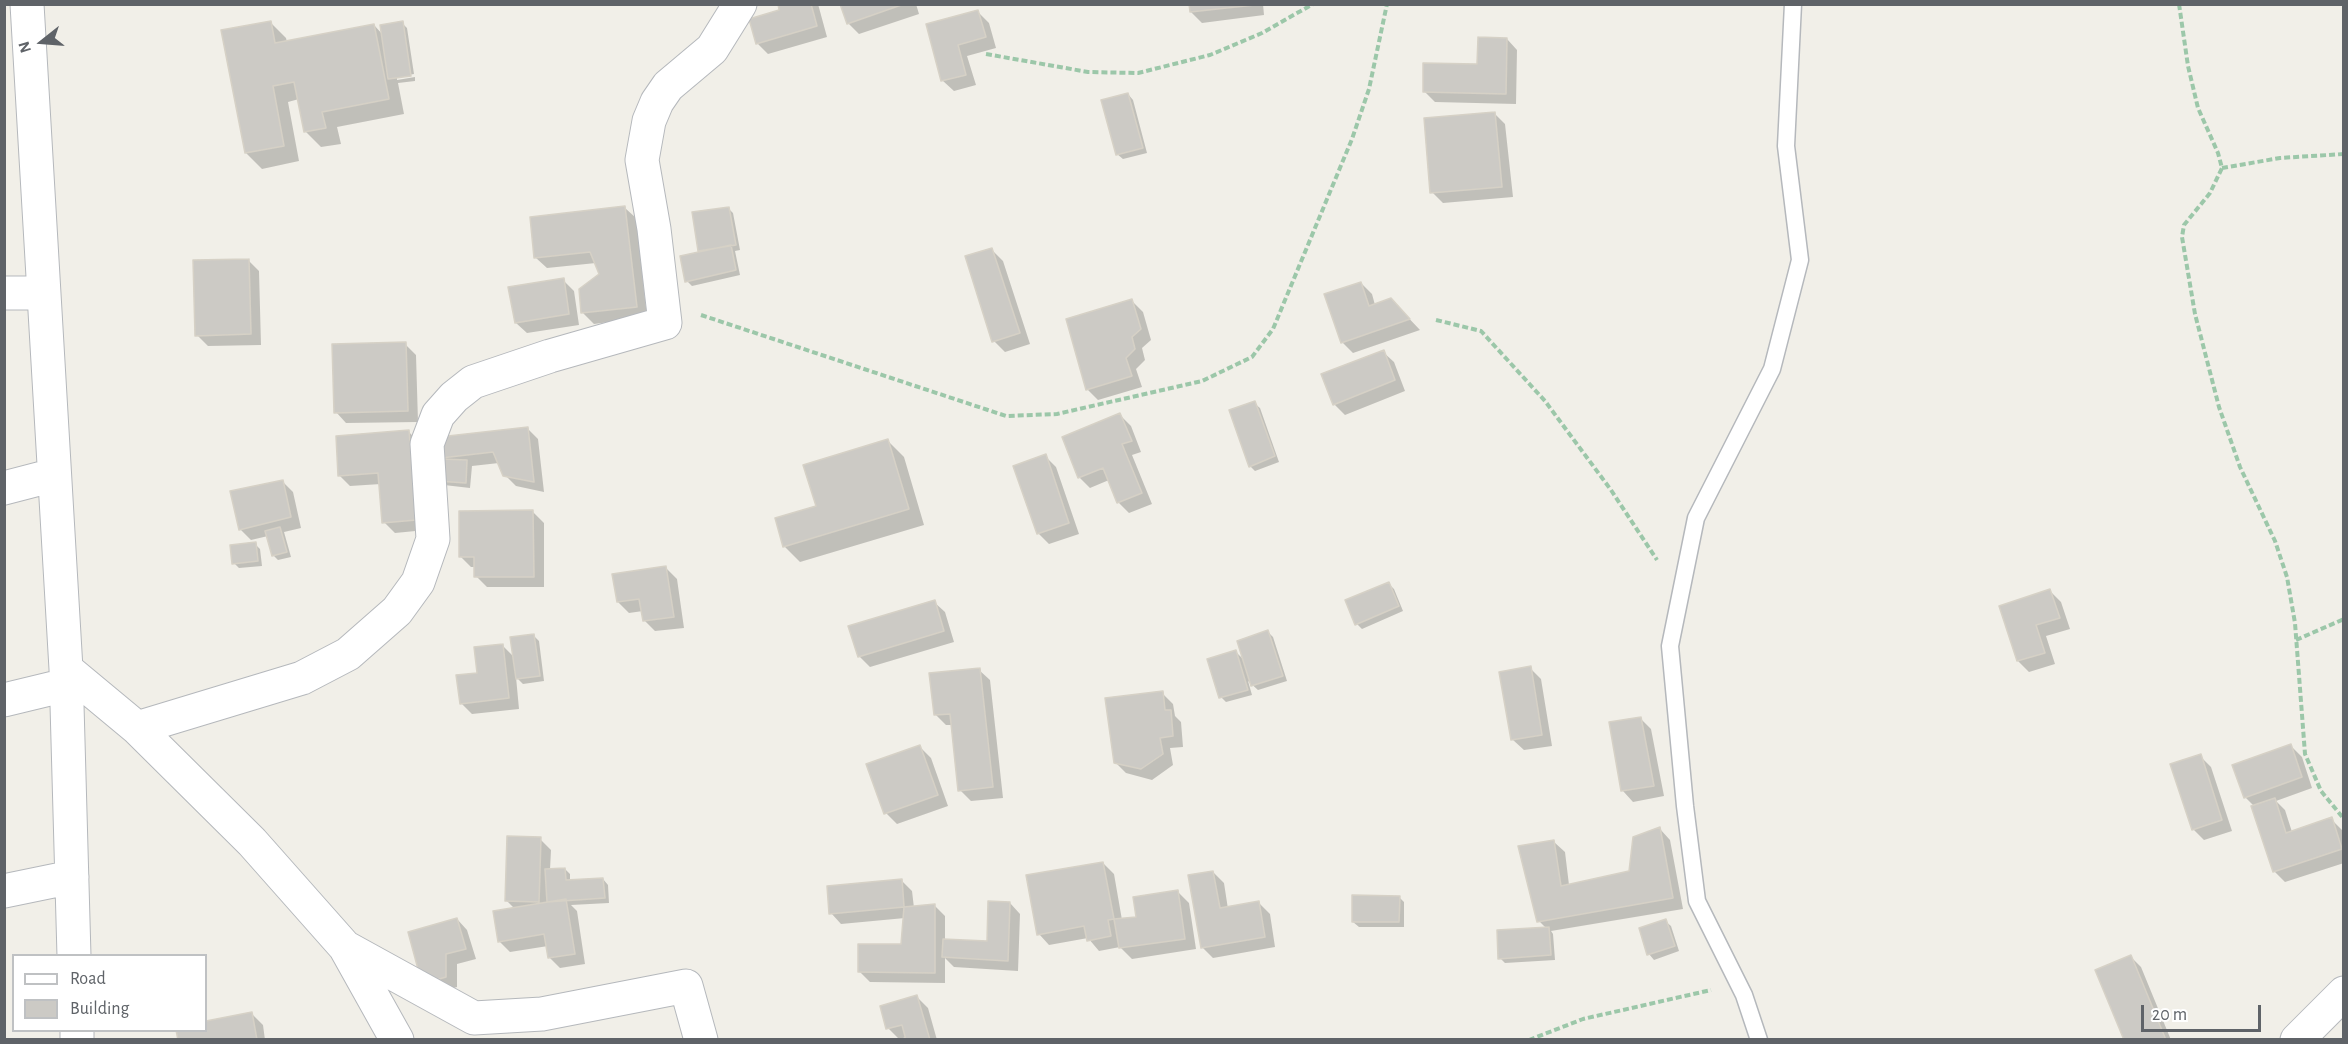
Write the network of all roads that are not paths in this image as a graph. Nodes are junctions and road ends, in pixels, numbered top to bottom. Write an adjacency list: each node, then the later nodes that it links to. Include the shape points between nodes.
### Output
1 (27, 4): 5 (street)
2 (740, 4): 10 (street, via 712,49 668,86 649,121 642,160 665,323 473,382 438,415 427,444 433,539 418,582 397,611 348,654 302,678)
3 (1793, 4): 18 (lane, via 1786,146 1800,260 1772,369 1696,518 1670,645 1697,901 1738,984)
4 (4, 293): 5 (street)
5 (43, 293): 6 (street)
6 (54, 475): 7 (street); 8 (street)
7 (4, 489)
8 (66, 677): 9 (street); 10 (street); 11 (street)
9 (4, 700)
10 (137, 728): 13 (street, via 252,842)
11 (72, 877): 12 (street); 14 (street)
12 (4, 891)
13 (345, 947): 16 (street); 17 (street, via 474,1018 542,1014 686,986)
14 (74, 954)
15 (2343, 993): 19 (street)
16 (397, 1040)
17 (701, 1040)
18 (1759, 1040)
19 (2297, 1040)

